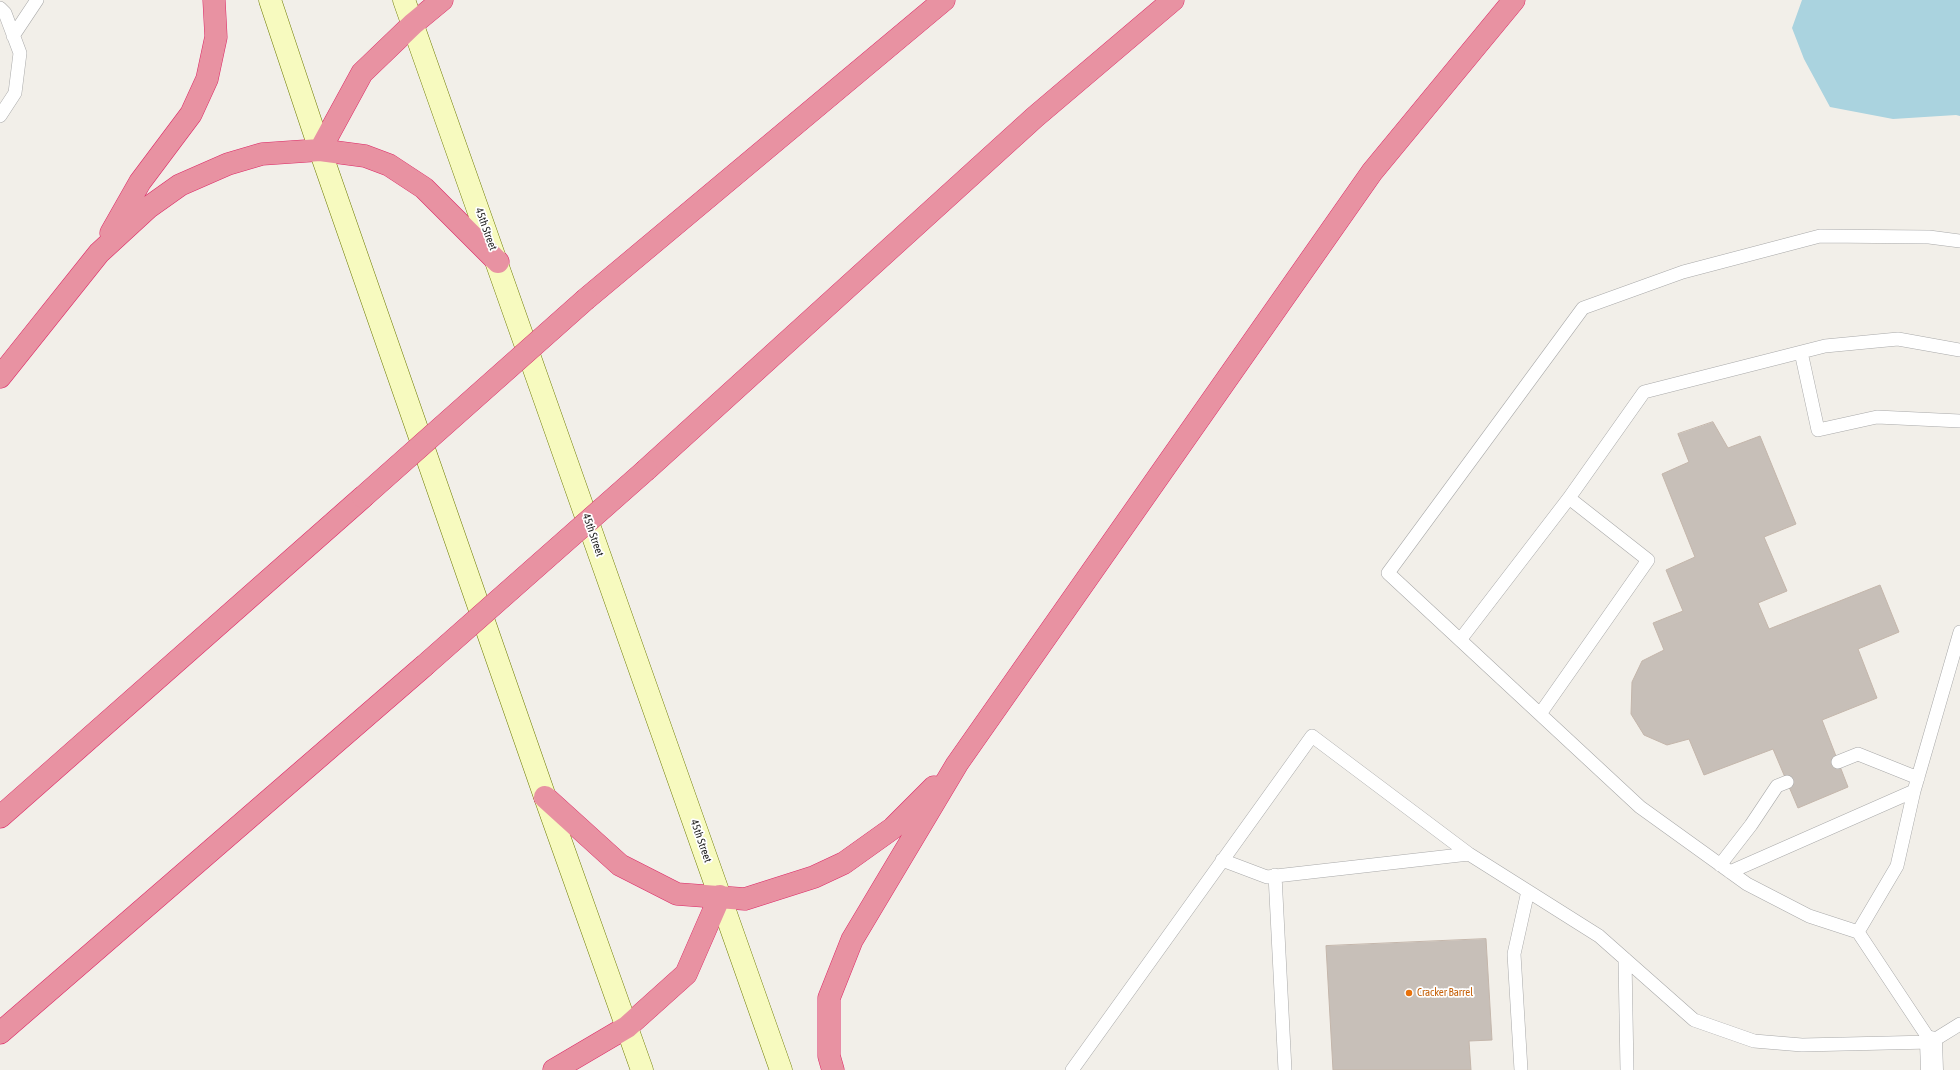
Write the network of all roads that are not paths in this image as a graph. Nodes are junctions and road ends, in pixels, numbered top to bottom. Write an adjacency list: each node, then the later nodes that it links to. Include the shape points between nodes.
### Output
1 (37, 0): 11 (lane)
2 (214, 0): 15 (highway, via 216,37 207,79 191,114 140,182)
3 (270, 0): 13 (main road)
4 (404, 0): 10 (main road, 45th Street)
5 (442, 0): 10 (highway)
6 (944, 0): 31 (highway, bridge, via 586,299)
7 (1173, 0): 42 (highway, bridge, via 1035,118 646,470 424,666)
8 (1514, 0): 26 (highway, via 1372,172)
9 (0, 8): 11 (lane, via 6,13)
10 (413, 24): 13 (highway, via 362,73); 16 (main road, 45th Street)
11 (13, 36): 12 (lane, via 20,53 15,93)
12 (0, 116)
13 (320, 150): 15 (highway, via 262,154 228,164 180,185 149,207); 16 (highway, via 365,156 389,165 424,188); 30 (main road)
14 (1960, 241): 23 (lane, via 1929,237 1820,236 1683,272 1583,308 1388,573)
15 (100, 253): 19 (highway)
16 (498, 262): 37 (main road, 45th Street)
17 (1960, 350): 18 (lane, via 1898,339 1825,346)
18 (1801, 352): 20 (lane, via 1818,430 1877,417); 21 (lane, via 1644,392)
19 (0, 377)
20 (1960, 421)
21 (1569, 498): 23 (lane); 24 (lane, via 1648,560)
22 (1960, 632): 27 (lane)
23 (1460, 640): 24 (lane)
24 (1540, 714): 34 (lane, via 1640,807)
25 (1838, 762): 27 (lane, via 1858,754)
26 (957, 764): 37 (highway, via 893,828 844,863 814,877 745,899); 47 (highway, via 852,940 830,998 829,1056)
27 (1918, 778): 29 (lane)
28 (1787, 782): 34 (lane, via 1777,786)
29 (1914, 791): 34 (lane); 38 (lane, via 1897,866)
30 (545, 796): 37 (highway, via 620,864 677,894); 41 (main road)
31 (0, 817)
32 (1469, 854): 33 (lane, via 1312,736); 35 (lane); 36 (lane)
33 (1222, 860): 35 (lane, via 1267,876); 48 (lane)
34 (1725, 868): 38 (lane, via 1747,884 1809,916)
35 (1275, 876): 49 (lane)
36 (1528, 891): 39 (lane, via 1599,936); 50 (lane, via 1514,954)
37 (720, 896): 41 (highway, via 686,974); 46 (main road, 45th Street)
38 (1858, 932): 43 (lane)
39 (1625, 959): 43 (lane, via 1694,1020 1754,1041 1802,1045); 51 (lane)
40 (1960, 1024): 43 (lane)
41 (626, 1028): 44 (highway); 45 (main road)
42 (0, 1033)
43 (1931, 1042): 52 (street)
44 (554, 1070)
45 (642, 1070)
46 (781, 1070)
47 (834, 1070)
48 (1072, 1070)
49 (1285, 1070)
50 (1521, 1070)
51 (1627, 1070)
52 (1932, 1070)

